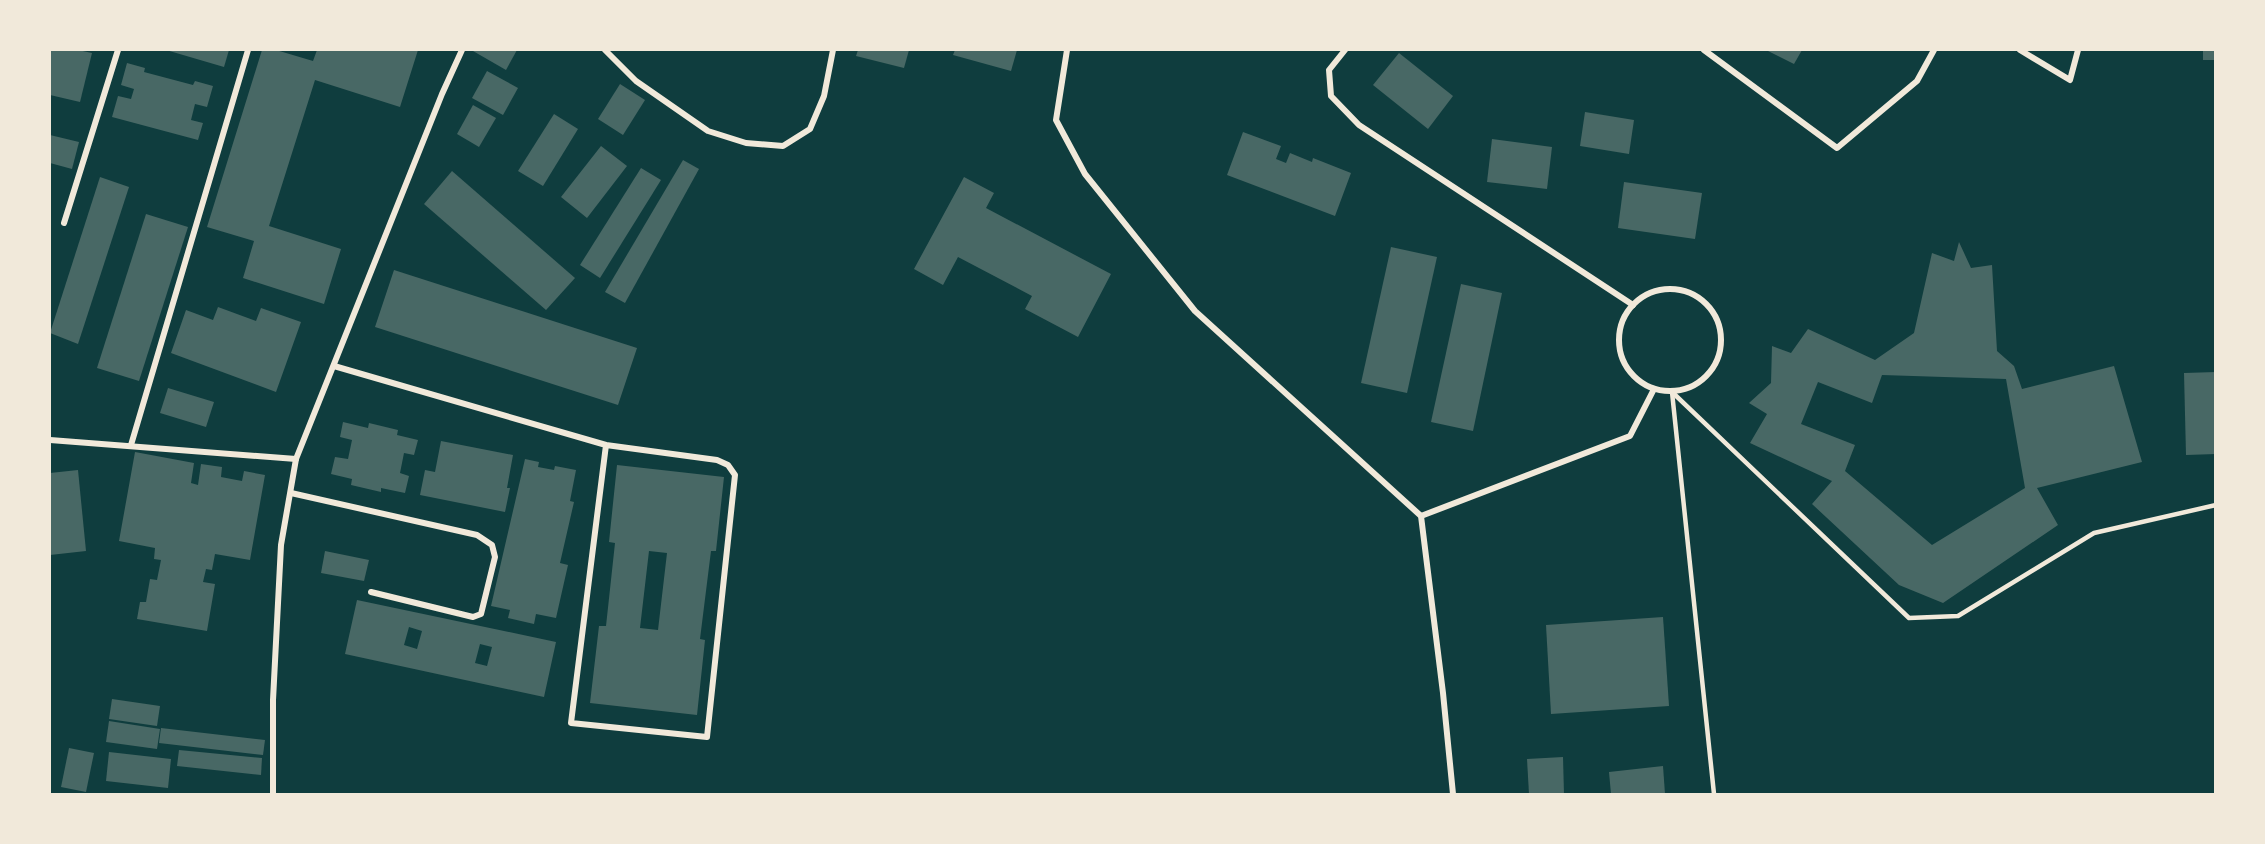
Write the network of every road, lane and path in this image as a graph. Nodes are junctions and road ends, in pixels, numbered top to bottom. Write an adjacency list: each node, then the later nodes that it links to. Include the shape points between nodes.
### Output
1 (118, 50): 12 (street)
2 (248, 50): 19 (street)
3 (462, 50): 14 (street)
4 (605, 50): 5 (street, via 636,81 708,130 746,143 783,146 810,129 824,96)
5 (832, 50)
6 (1067, 50): 23 (street, via 1056,120 1085,174 1195,311)
7 (1345, 50): 13 (street, via 1329,70 1331,96 1359,125)
8 (1704, 50): 9 (street, via 1838,148 1917,81)
9 (1934, 50)
10 (2020, 50): 11 (street, via 2070,81)
11 (2078, 50)
12 (64, 223)
13 (1633, 304): 15 (street, via 1623,318 1620,351 1633,375); 16 (street, via 1646,294 1677,288 1706,302 1716,315 1722,331 1716,365 1704,379)
14 (334, 366): 18 (street); 20 (street)
15 (1654, 389): 16 (street); 23 (street, via 1629,436)
16 (1672, 392): 22 (lane, via 1909,618 1958,616 2094,533); 27 (lane)
17 (50, 440): 19 (street)
18 (606, 444): 18 (street, via 717,460 728,465 735,475 707,737 571,723)
19 (131, 445): 20 (street)
20 (296, 459): 21 (street)
21 (291, 493): 24 (street, via 477,536 492,545 495,557 481,614 473,617); 25 (street, via 280,557)
22 (2216, 505)
23 (1421, 516): 26 (street)
24 (371, 592)
25 (273, 795)
26 (1453, 795)
27 (1714, 795)

